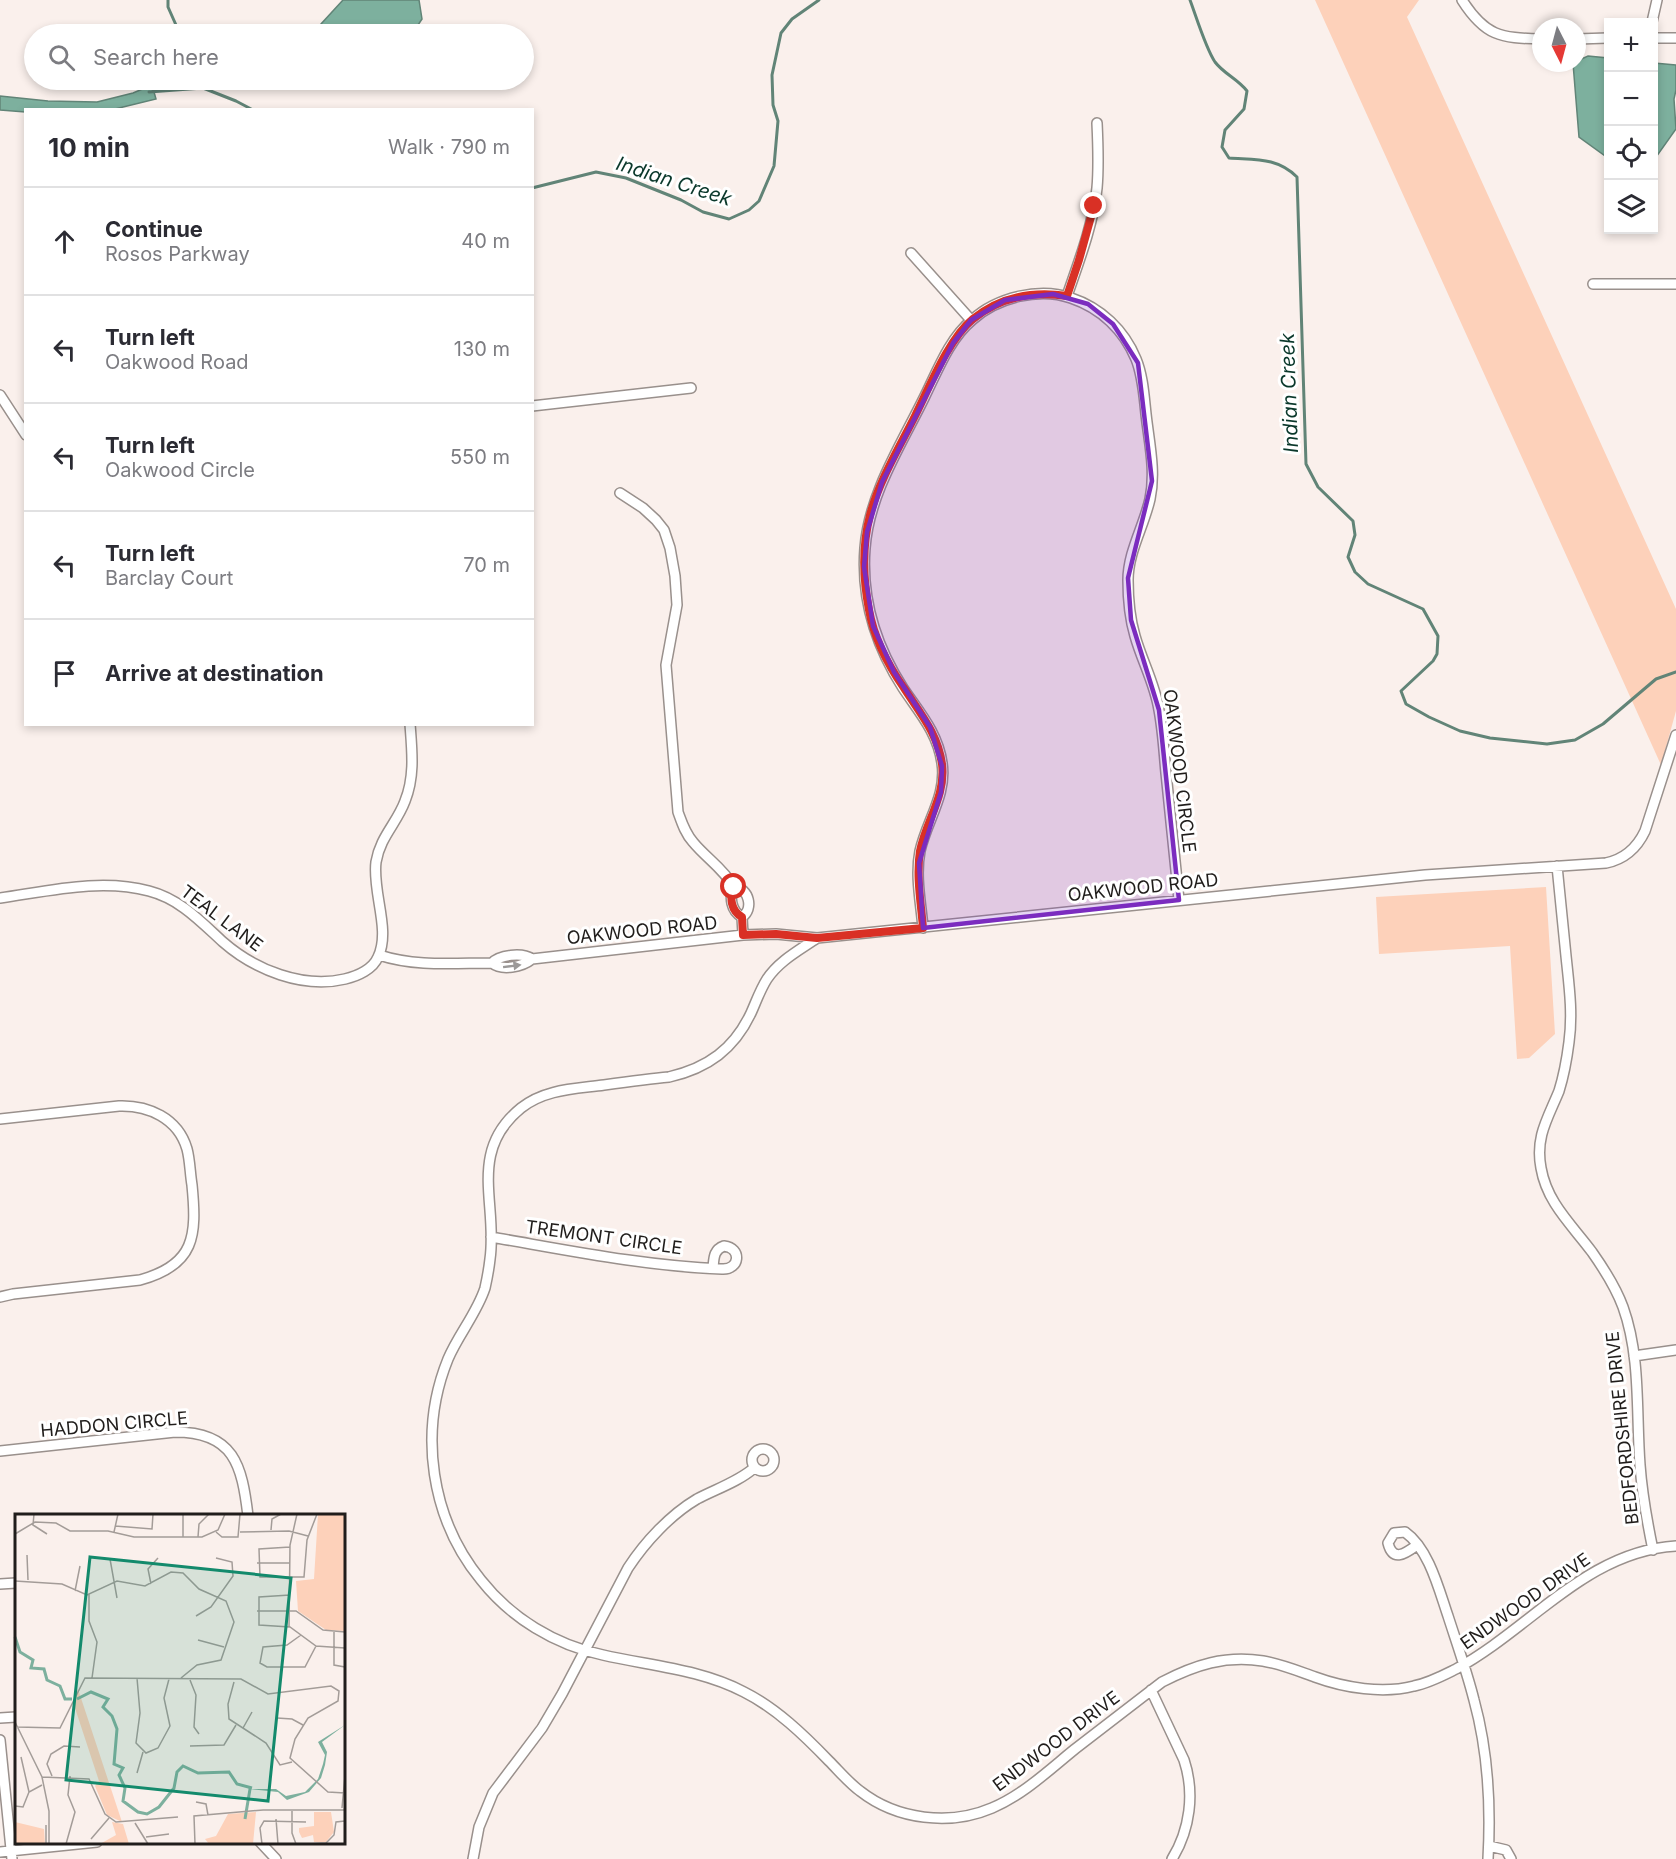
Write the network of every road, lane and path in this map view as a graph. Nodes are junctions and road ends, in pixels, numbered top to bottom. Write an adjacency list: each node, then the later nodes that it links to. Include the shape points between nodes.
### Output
1 (1462, 0): 7 (street, via 1490,31 1504,37)
2 (1657, 0): 3 (street)
3 (1653, 18)
4 (1604, 38): 8 (street)
5 (1658, 38): 6 (street)
6 (1676, 38)
7 (1532, 39)
8 (1586, 39)
9 (1097, 123): 13 (street, via 1094,206)
10 (911, 253): 14 (street)
11 (1593, 284): 12 (street)
12 (1676, 284)
13 (1067, 296): 14 (street, OAKWOOD CIRCLE, via 1017,297); 25 (street, OAKWOOD CIRCLE, via 1088,304 1113,324 1132,351 1142,379 1152,481 1129,564 1130,610 1135,639 1159,710)
14 (971, 320): 27 (street, OAKWOOD CIRCLE, via 945,356 882,482 870,514 865,548 866,589 878,641 930,727 942,766 941,792 919,863)
15 (691, 388): 17 (street)
16 (0, 396): 18 (street)
17 (534, 406)
18 (24, 432)
19 (620, 493): 23 (street, via 656,520 670,548 677,605 666,665 678,812 693,843 727,875)
20 (410, 726): 30 (street, via 412,777 405,802 378,851 376,864 382,930)
21 (1676, 735): 22 (street, OAKWOOD ROAD, via 1639,843 1616,861)
22 (1557, 866): 25 (street, OAKWOOD ROAD); 36 (street, BEDFORDSHIRE DRIVE, via 1572,1020 1564,1072 1538,1147 1541,1169 1557,1209 1592,1252 1623,1306)
23 (734, 887): 26 (street, via 733,907); 26 (street, via 741,888 748,898 747,913)
24 (0, 898): 30 (street, TEAL LANE, via 90,885 149,891 186,908 255,964 304,980 326,982 352,977 373,965)
25 (1179, 900): 27 (street, OAKWOOD ROAD)
26 (742, 917): 28 (street)
27 (923, 928): 29 (street, OAKWOOD ROAD)
28 (743, 935): 29 (street, OAKWOOD ROAD); 30 (street, OAKWOOD ROAD, via 531,959 518,966 414,963)
29 (817, 938): 32 (street, ENDWOOD DRIVE, via 780,963 766,981 738,1036 704,1065 669,1077 558,1091 521,1108 498,1137 491,1154)
30 (379, 955)
31 (0, 1119): 34 (street, via 119,1106 155,1112 178,1131 186,1146 195,1215 188,1247 174,1265 157,1275)
32 (491, 1237): 33 (street, TREMONT CIRCLE, via 643,1262); 45 (street, ENDWOOD DRIVE, via 485,1288 449,1357 439,1386 432,1449 437,1488 450,1531 482,1582 517,1617)
33 (713, 1268)
34 (0, 1297)
35 (1676, 1350): 36 (street)
36 (1634, 1356): 42 (street, BEDFORDSHIRE DRIVE, via 1643,1499)
37 (0, 1451): 39 (street, HADDON CIRCLE, via 175,1432 201,1435 223,1446 236,1461 244,1482)
38 (754, 1468): 45 (street, via 696,1500 656,1533 628,1568)
39 (248, 1514)
40 (1417, 1545): 46 (street, via 1436,1580)
41 (1676, 1546): 42 (street, ENDWOOD DRIVE)
42 (1653, 1550): 46 (street, ENDWOOD DRIVE, via 1632,1554 1582,1579)
43 (15, 1583): 44 (street)
44 (0, 1584)
45 (585, 1650): 47 (street, ENDWOOD DRIVE, via 680,1669 746,1693 772,1709 861,1792 891,1809 932,1818 976,1814 1004,1802); 57 (street, via 543,1728 493,1793 479,1827)
46 (1464, 1665): 47 (street, ENDWOOD DRIVE, via 1432,1682 1376,1690 1317,1678 1277,1664 1241,1659 1200,1664); 53 (street, via 1484,1747)
47 (1151, 1690): 58 (street, via 1188,1772 1190,1814)
48 (15, 1717): 49 (street)
49 (0, 1718)
50 (0, 1740): 55 (street)
51 (84, 1844): 55 (street)
52 (262, 1844): 56 (street)
53 (1489, 1845): 59 (street); 60 (street, via 1506,1850)
54 (0, 1852): 55 (street)
55 (12, 1855)
56 (276, 1859)
57 (473, 1859)
58 (1172, 1859)
59 (1488, 1859)
60 (1511, 1859)

